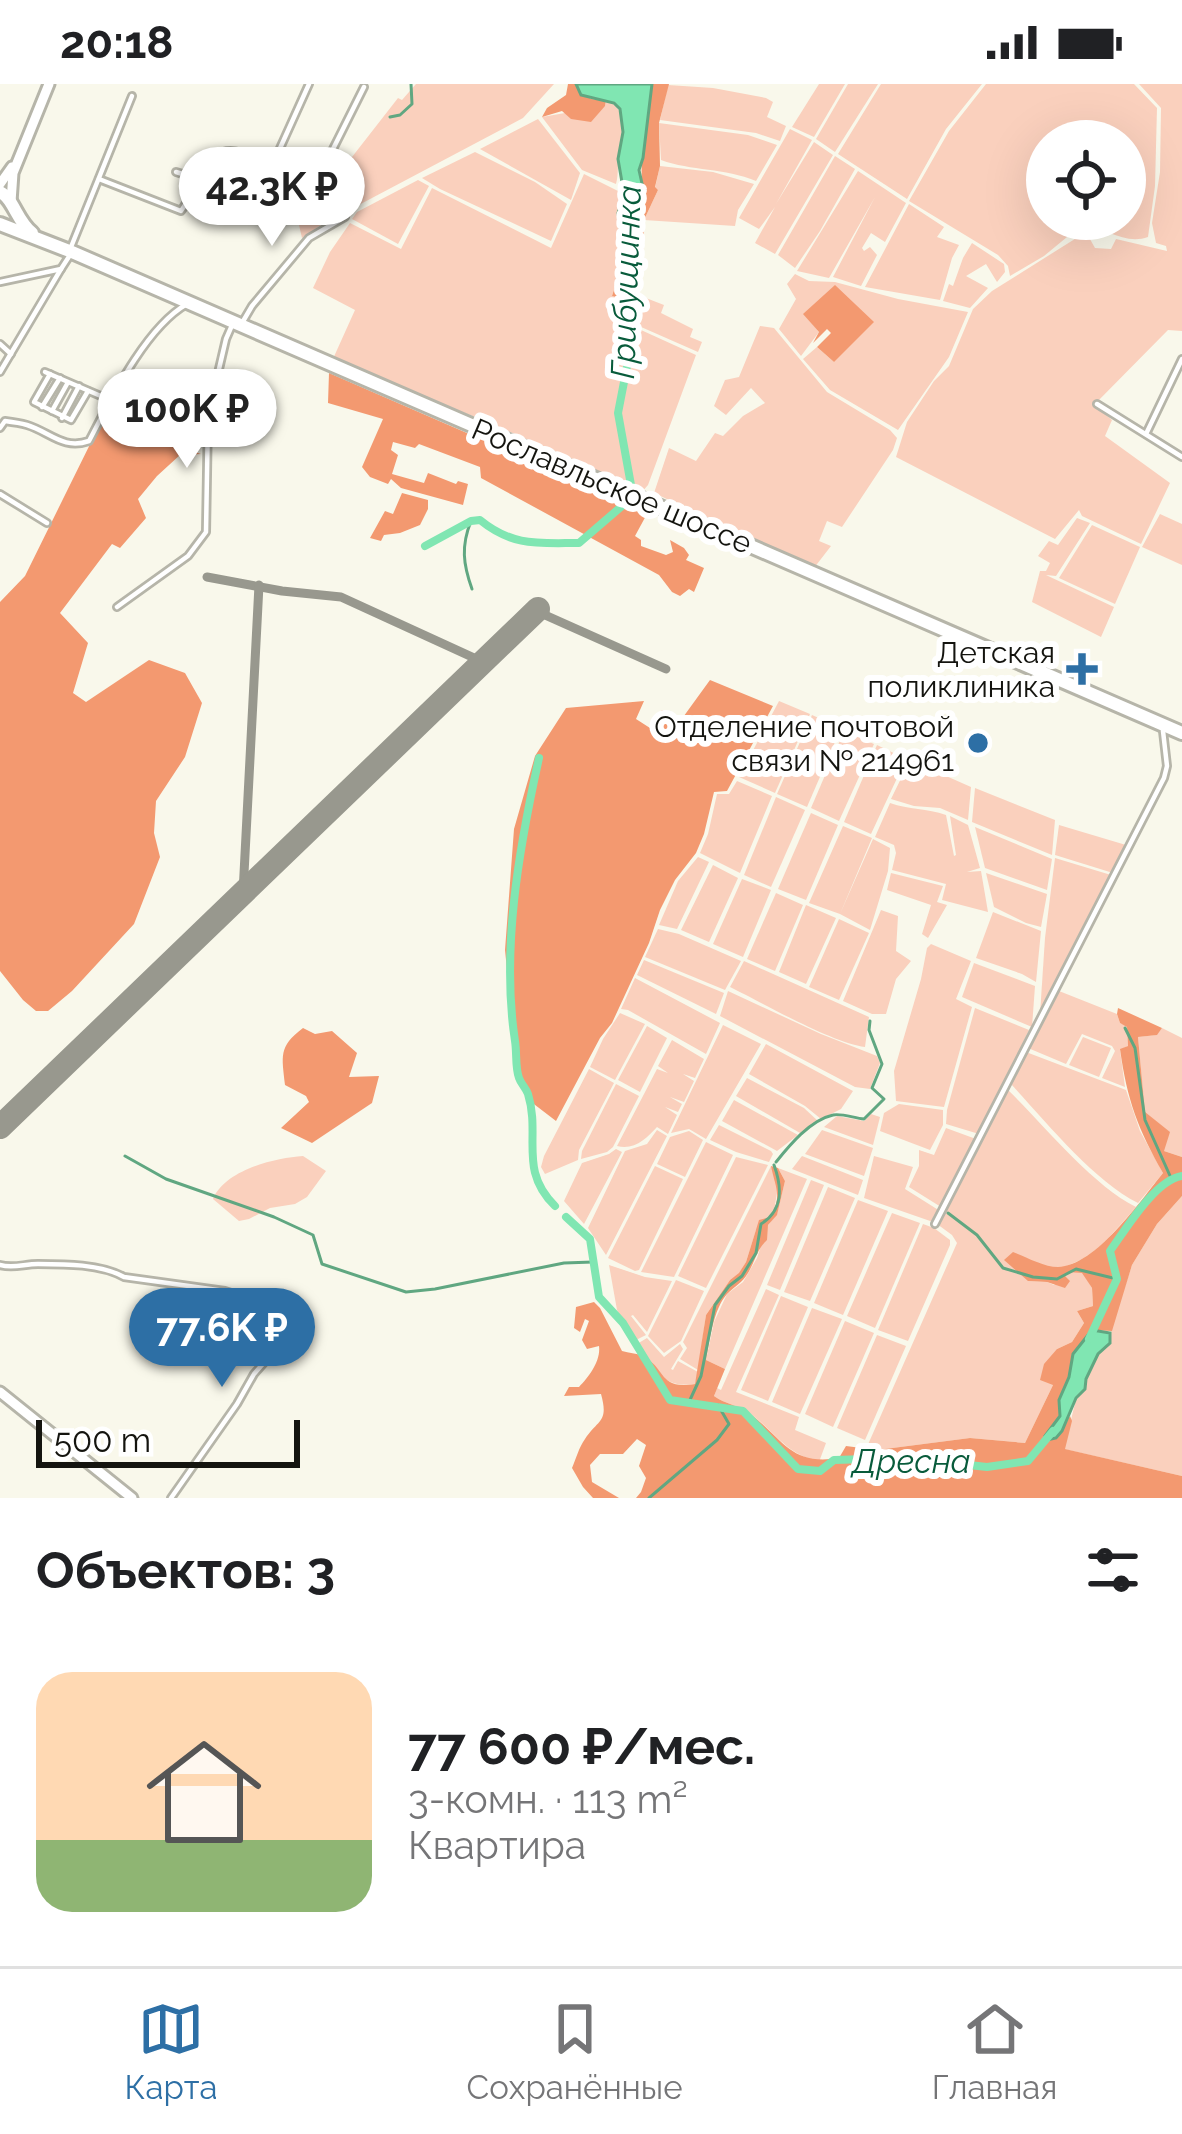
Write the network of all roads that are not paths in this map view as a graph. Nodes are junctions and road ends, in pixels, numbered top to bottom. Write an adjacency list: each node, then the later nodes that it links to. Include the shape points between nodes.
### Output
1 (49, 84): 5 (main road)
2 (308, 84): 6 (street)
3 (364, 87): 6 (street, via 312,191)
4 (132, 97): 8 (street)
5 (18, 158): 10 (main road); 10 (main road)
6 (271, 167): 9 (street, via 231,149)
7 (176, 172): 9 (street)
8 (99, 179): 9 (street, via 181,211); 14 (street)
9 (202, 180)
10 (6, 196): 12 (main road, via 10,214); 13 (main road, Рославльское шоссе)
11 (345, 217): 18 (street, via 310,238)
12 (0, 223): 13 (main road, Рославльское шоссе)
13 (43, 240): 14 (main road, Рославльское шоссе)
14 (70, 252): 15 (street); 17 (main road, Рославльское шоссе)
15 (61, 269): 16 (street); 20 (street)
16 (0, 283)
17 (187, 304): 18 (main road, Рославльское шоссе); 27 (street, via 156,328)
18 (237, 325): 37 (street, via 208,416 206,532 188,556); 38 (main road, Рославльское шоссе)
19 (0, 344): 20 (street)
20 (11, 353): 22 (street)
21 (1182, 359): 33 (street)
22 (0, 372)
23 (60, 378): 24 (street); 29 (street); 29 (street, via 47,373 34,402)
24 (69, 382): 25 (street); 30 (street)
25 (80, 386): 26 (street); 31 (street)
26 (88, 391): 27 (street); 31 (street, via 71,420)
27 (110, 400): 32 (street, via 88,442 78,445 30,425 5,421)
28 (1097, 404): 33 (street)
29 (42, 407): 30 (street)
30 (52, 411): 31 (street)
31 (62, 418)
32 (0, 428)
33 (1146, 434): 34 (street)
34 (1182, 457)
35 (0, 494): 36 (street)
36 (47, 523)
37 (117, 607)
38 (1165, 726): 39 (main road, Рославльское шоссе); 40 (street, via 1164,778)
39 (1182, 733)
40 (934, 1225)
41 (0, 1265): 44 (street, via 110,1269 224,1291 292,1327)
42 (0, 1392): 43 (main road)
43 (132, 1498)
44 (172, 1498)

